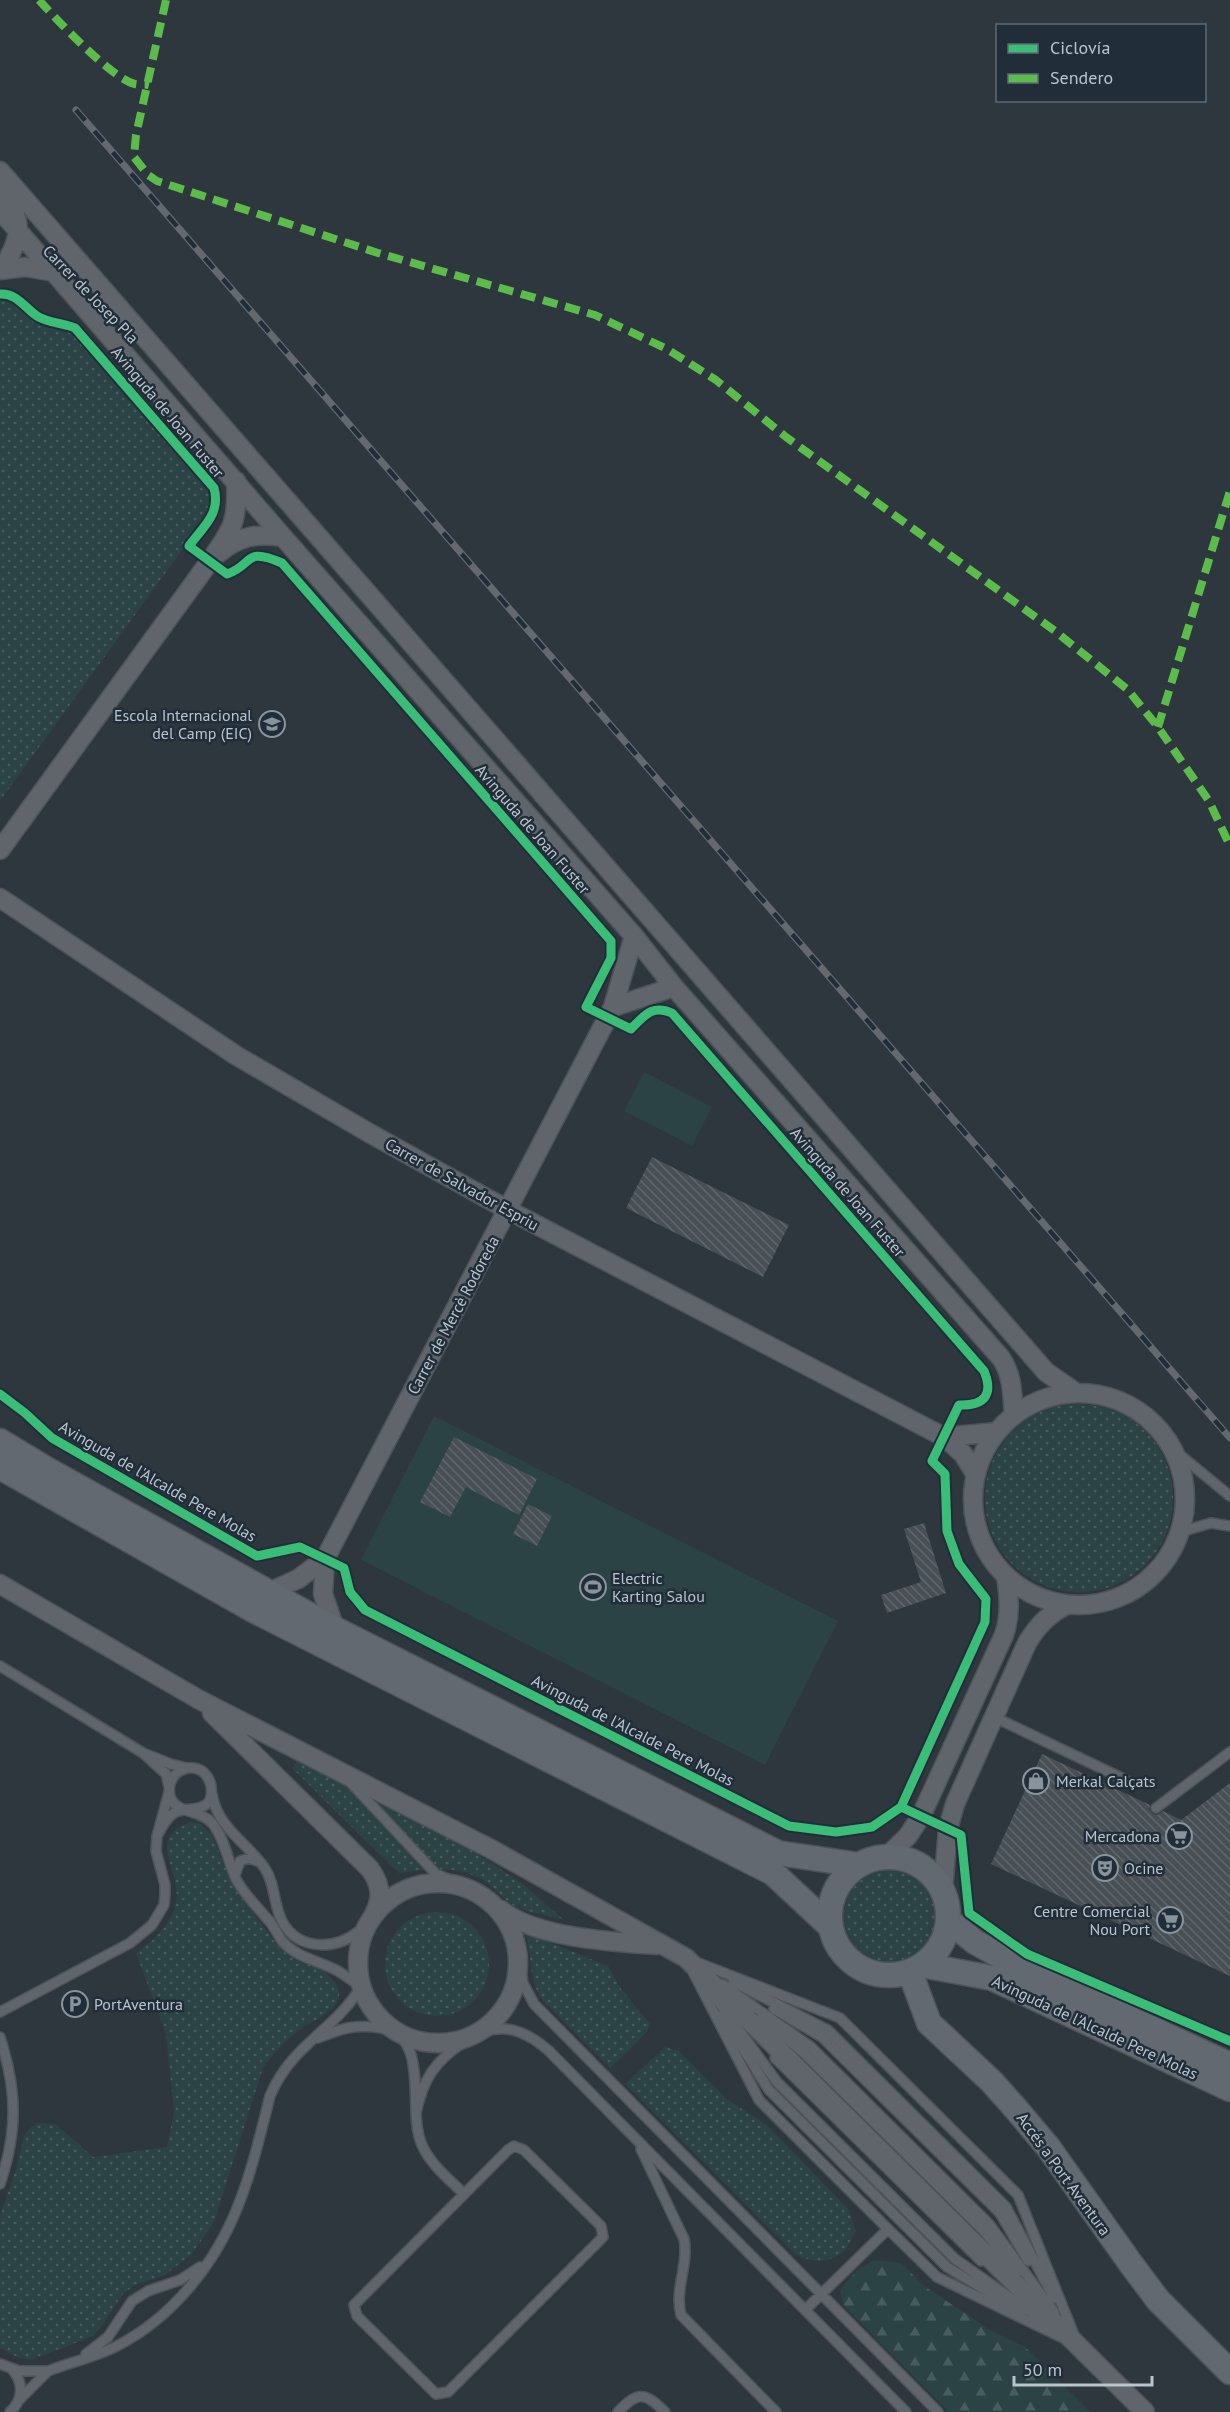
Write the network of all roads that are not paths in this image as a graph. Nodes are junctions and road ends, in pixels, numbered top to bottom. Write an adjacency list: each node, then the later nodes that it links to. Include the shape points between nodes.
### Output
1 (0, 171): 8 (street, Avinguda de Joan Fuster)
2 (0, 190): 4 (street, via 17,217)
3 (0, 210): 4 (street, Avinguda de Joan Fuster)
4 (20, 232): 5 (street); 6 (street, Carrer de Josep Pla, via 12,254); 7 (street, Avinguda de Joan Fuster); 8 (street, Carrer de Josep Pla, via 50,248 124,332)
5 (0, 237)
6 (0, 270): 7 (street, Carrer de Josep Pla, via 25,267)
7 (55, 272): 9 (street, Avinguda de Joan Fuster)
8 (186, 386): 18 (street, Avinguda de Joan Fuster, via 1026,1349 1046,1371)
9 (236, 481): 10 (street, Avinguda de Joan Fuster); 11 (street, via 233,526)
10 (283, 537): 11 (street, via 247,536); 14 (street, Avinguda de Joan Fuster)
11 (212, 557): 12 (street)
12 (0, 850)
13 (0, 898): 17 (street, Carrer de Salvador Espriu, via 237,1056)
14 (634, 936): 15 (street, Avinguda de Joan Fuster); 16 (street, Carrer de Mercè Rodoreda)
15 (674, 987): 16 (street); 19 (street, Avinguda de Joan Fuster, via 1001,1359 1012,1382)
16 (614, 1007): 17 (street, Carrer de Mercè Rodoreda)
17 (508, 1210): 21 (street, Carrer de Salvador Espriu); 29 (street, Carrer de Mercè Rodoreda)
18 (1075, 1392): 19 (street, via 1042,1399); 23 (street, via 1109,1396 1132,1407 1154,1422)
19 (1014, 1415): 20 (street)
20 (997, 1432): 21 (street); 25 (street, via 987,1445)
21 (944, 1437): 25 (street, Carrer de Salvador Espriu, via 963,1454)
22 (0, 1441): 32 (street)
23 (1174, 1450): 26 (lane); 28 (street, via 1184,1486)
24 (0, 1467): 57 (street, via 255,1611 773,1873)
25 (976, 1475): 30 (street, via 973,1506 980,1537)
26 (1230, 1496)
27 (1230, 1526): 28 (lane, via 1211,1523)
28 (1180, 1533): 33 (street, via 1163,1564 1136,1589 1102,1603)
29 (325, 1559): 32 (street, Carrer de Mercè Rodoreda, via 298,1579); 34 (street, Carrer de Mercè Rodoreda, via 322,1594)
30 (1005, 1576): 33 (street, via 1024,1590); 48 (street, via 1010,1606 1004,1635 914,1829)
31 (0, 1584): 36 (street)
32 (269, 1593): 34 (street)
33 (1066, 1605): 37 (street, via 1036,1627)
34 (335, 1629): 50 (street, via 777,1853)
35 (0, 1666): 39 (lane)
36 (198, 1699): 41 (street); 55 (street, via 370,1869 377,1878 380,1894)
37 (994, 1717): 42 (lane); 53 (street, via 948,1829)
38 (1230, 1752): 45 (lane)
39 (143, 1753): 40 (lane); 43 (lane, via 166,1774)
40 (190, 1768): 43 (lane, via 172,1778); 44 (lane, via 203,1772)
41 (334, 1768): 52 (lane, via 436,1874); 58 (street)
42 (1126, 1780)
43 (169, 1790): 46 (lane, via 175,1804); 47 (lane)
44 (212, 1790): 46 (lane, via 207,1803); 49 (lane, via 218,1814)
45 (1156, 1808)
46 (188, 1810): 47 (lane, via 175,1812); 51 (lane, via 201,1814 214,1826)
47 (157, 1836): 63 (lane, via 156,1851 165,1894 164,1905 152,1925 130,1943)
48 (886, 1857): 50 (street); 53 (street, via 919,1865)
49 (261, 1864): 51 (lane, via 245,1858 237,1866); 55 (lane, via 270,1878 283,1923 304,1942 338,1943 360,1930)
50 (859, 1865): 57 (street, via 838,1887 831,1906)
51 (236, 1877): 62 (lane, via 291,1949 338,1971)
52 (465, 1886): 54 (street); 55 (street, via 440,1882 415,1885 392,1896)
53 (943, 1890): 56 (street)
54 (487, 1898): 58 (street, via 515,1919 584,1939); 59 (street, via 503,1914 514,1935)
55 (374, 1914): 62 (street, via 362,1936 358,1962)
56 (948, 1920): 61 (street, via 938,1950); 68 (street, Avinguda de l'Alcalde Pere Molas, via 975,1942 1024,1969)
57 (831, 1927): 61 (street, via 838,1945 866,1971 885,1975)
58 (665, 1946): 60 (street)
59 (519, 1958): 65 (street, via 517,1981 509,2002 495,2020); 76 (lane, via 523,1983 534,2004)
60 (686, 1958): 74 (lane, via 759,2100); 78 (street); 78 (lane, via 819,2055 989,2224); 78 (lane, via 769,2090 947,2267); 78 (lane, via 828,2030 1006,2207); 78 (lane, via 840,2018 1018,2195)
61 (916, 1969): 69 (street, Avinguda de l'Alcalde Pere Molas, via 992,1978); 82 (street, Accés a Port Aventura, via 929,2023 1016,2109 1048,2147 1158,2300)
62 (361, 1987): 64 (street, via 379,2018); 67 (lane, via 342,2013)
63 (0, 2012)
64 (393, 2030): 65 (street, via 434,2043 456,2042); 67 (lane, via 357,2025); 70 (lane, via 412,2056)
65 (476, 2034): 70 (lane, via 437,2064 423,2087); 71 (lane, via 505,2028 538,2041)
66 (0, 2037): 72 (lane, via 10,2073 14,2111)
67 (311, 2041): 75 (lane, via 292,2057 278,2078 238,2206)
68 (1230, 2065)
69 (1230, 2089)
70 (416, 2113): 73 (lane, via 426,2154)
71 (638, 2141): 77 (lane); 87 (lane, via 684,2239 686,2256 678,2297 681,2315)
72 (0, 2184)
73 (464, 2194): 73 (lane, via 354,2305 357,2316 436,2394 448,2392 603,2237 601,2226 519,2146 508,2150)
74 (888, 2229): 76 (lane); 78 (lane, via 937,2277)
75 (208, 2261): 79 (lane, via 186,2276 132,2301 108,2337); 79 (lane, via 189,2289 163,2316 105,2352)
76 (822, 2294): 77 (lane); 89 (lane)
77 (805, 2310): 88 (lane)
78 (1078, 2345): 90 (street)
79 (79, 2359): 81 (lane)
80 (3, 2365): 81 (lane); 83 (lane, via 20,2382)
81 (48, 2371): 83 (lane)
82 (1230, 2372)
83 (20, 2399): 84 (lane)
84 (10, 2412)
85 (618, 2412): 86 (lane, via 630,2400 646,2396)
86 (665, 2412)
87 (776, 2412)
88 (906, 2412)
89 (938, 2412)
90 (1145, 2412)

